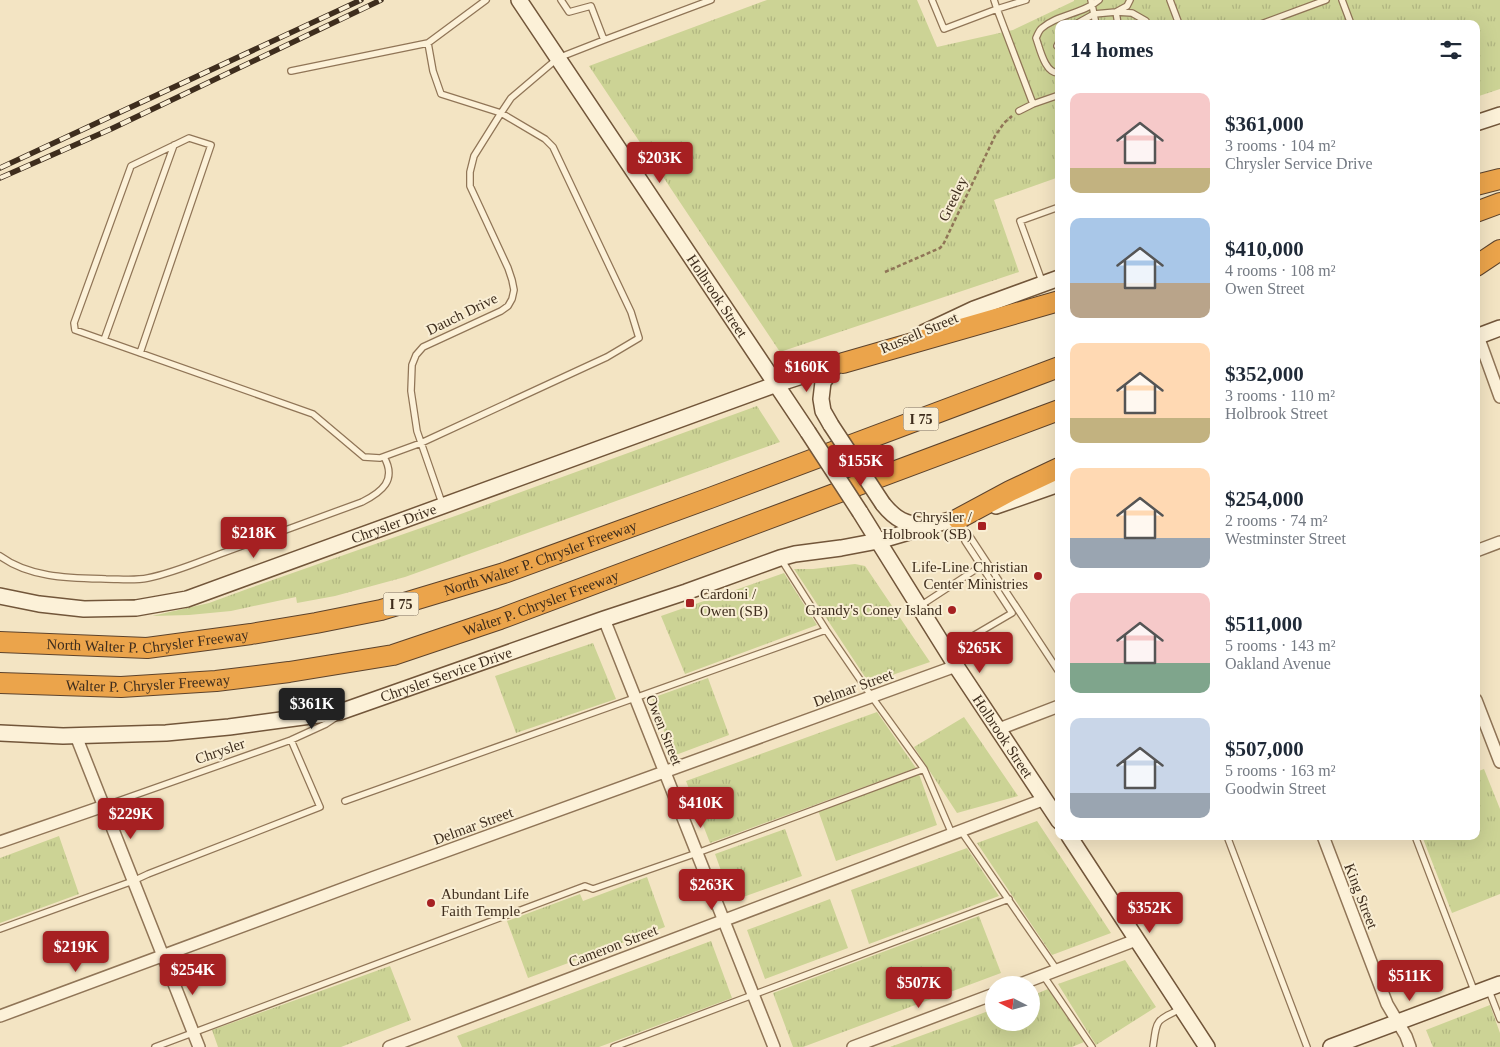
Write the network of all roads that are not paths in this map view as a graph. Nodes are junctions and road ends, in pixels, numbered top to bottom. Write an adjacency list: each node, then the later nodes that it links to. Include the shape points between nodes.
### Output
1 (486, 0): 27 (lane)
2 (519, 0): 28 (street, Holbrook Street)
3 (561, 0): 26 (lane, via 569,12 591,6)
4 (711, 0): 26 (lane, Dauch Drive)
5 (932, 0): 14 (lane, via 944,30)
6 (994, 0): 14 (lane)
7 (1026, 0): 14 (lane)
8 (1099, 0): 13 (lane)
9 (1130, 0): 15 (lane, via 1128,6)
10 (1170, 0): 22 (lane)
11 (1326, 0): 23 (lane)
12 (1342, 0): 24 (lane)
13 (1091, 3): 16 (lane); 17 (lane)
14 (997, 9): 32 (lane)
15 (1116, 12): 16 (lane); 20 (lane); 21 (lane, via 1132,13)
16 (1094, 14): 18 (lane); 19 (lane)
17 (1056, 20)
18 (1083, 20)
19 (1095, 20)
20 (1117, 20)
21 (1144, 20)
22 (1178, 20)
23 (1272, 20)
24 (1350, 20)
25 (1055, 21): 30 (lane, via 1041,28 1036,38 1048,69)
26 (604, 40): 28 (lane, Dauch Drive)
27 (428, 43): 29 (lane); 34 (lane, via 441,94)
28 (558, 58): 34 (lane, Dauch Drive, via 511,98); 56 (street, Holbrook Street)
29 (291, 72)
30 (1055, 74)
31 (1055, 96): 32 (lane)
32 (1033, 104): 33 (lane)
33 (1019, 111)
34 (501, 113): 59 (lane, Dauch Drive, via 474,156 470,186 508,268 514,290 512,299 501,311 423,347 416,355 410,391); 59 (lane, via 553,147 631,312 639,338 607,357)
35 (1500, 114): 36 (street)
36 (1480, 122)
37 (174, 145): 51 (lane); 51 (lane, via 131,166 74,323 75,330); 53 (lane, via 189,138 211,146)
38 (1500, 178): 39 (highway)
39 (1480, 184)
40 (1500, 203): 42 (highway)
41 (1055, 208): 47 (lane, via 1020,221)
42 (1480, 210)
43 (1500, 248): 44 (highway); 45 (highway)
44 (1480, 254)
45 (1480, 263)
46 (1055, 280): 47 (street, Russell Street)
47 (1043, 284): 54 (street, Russell Street)
48 (1055, 302): 54 (highway)
49 (1500, 328): 50 (street)
50 (1480, 335)
51 (104, 340): 53 (lane)
52 (1480, 344): 57 (street)
53 (140, 353): 60 (lane, via 313,414 364,457)
54 (839, 364): 56 (street, Russell Street); 65 (street, bridge, via 823,382 823,411 891,515 898,520)
55 (1055, 369): 76 (highway, North Walter P. Chrysler Freeway / I 75, via 504,573 381,610 252,634 147,648)
56 (777, 384): 63 (street, Chrysler Drive); 66 (street, Holbrook Street, bridge)
57 (1500, 397)
58 (1055, 411): 80 (highway, Walter P. Chrysler Freeway, via 500,619 393,655 216,681 121,687)
59 (422, 443): 60 (lane); 63 (lane, Dauch Drive)
60 (384, 457): 69 (lane, via 390,472 387,481 381,491 362,502 190,566 147,578 50,575 31,571)
61 (1055, 470): 64 (highway)
62 (1055, 485): 64 (street)
63 (443, 506): 72 (street, Chrysler Drive, via 187,599 136,608 84,609)
64 (955, 520): 65 (street, Chrysler Service Drive); 71 (lane); 79 (lane)
65 (930, 527): 66 (street, Chrysler Service Drive)
66 (878, 541): 70 (street, Chrysler Service Drive); 73 (street, Holbrook Street)
67 (1500, 542): 68 (street)
68 (1480, 550)
69 (0, 556)
70 (780, 558): 74 (street, Chrysler Service Drive); 75 (lane)
71 (981, 566): 73 (lane); 77 (lane, via 1012,613)
72 (0, 596)
73 (919, 606): 77 (street, Holbrook Street)
74 (604, 619): 82 (street, Owen Street); 83 (street, Chrysler Service Drive)
75 (826, 630): 81 (lane); 82 (lane)
76 (0, 642)
77 (948, 651): 78 (street, Holbrook Street)
78 (956, 666): 81 (street, Delmar Street); 86 (street, Holbrook Street)
79 (1055, 666)
80 (0, 683)
81 (872, 697): 91 (lane); 92 (street, Delmar Street)
82 (635, 698): 92 (street, Owen Street); 94 (lane)
83 (355, 707): 88 (street, Chrysler Service Drive, via 340,712 166,734); 89 (lane, Chrysler)
84 (1055, 708): 86 (street)
85 (1480, 710): 90 (street)
86 (999, 729): 93 (street, Holbrook Street)
87 (0, 733): 88 (street, Chrysler Service Drive)
88 (76, 736): 95 (street)
89 (291, 740): 95 (lane, Chrysler); 104 (lane, via 320,807)
90 (1500, 762)
91 (924, 769): 97 (lane); 103 (lane)
92 (665, 772): 103 (street, Owen Street); 109 (street, Delmar Street)
93 (1045, 799): 96 (street, Holbrook Street); 97 (street, Cameron Street)
94 (345, 801)
95 (104, 806): 102 (street); 104 (street)
96 (1055, 815)
97 (956, 832): 105 (lane); 106 (street, Cameron Street)
98 (1072, 840): 108 (street)
99 (1229, 840): 131 (lane)
100 (1324, 840): 119 (street, King Street, via 1386,1004)
101 (1418, 840): 113 (lane)
102 (0, 842)
103 (697, 853): 106 (street, Owen Street); 120 (lane, via 593,889 585,886)
104 (133, 881): 107 (lane); 109 (street)
105 (1009, 899): 110 (lane); 114 (lane)
106 (724, 920): 114 (street, Owen Street); 124 (street, Cameron Street)
107 (0, 929)
108 (1136, 940): 110 (street); 116 (street)
109 (162, 955): 117 (street, Delmar Street); 120 (street)
110 (1057, 970): 111 (street)
111 (1043, 975): 112 (street); 121 (lane)
112 (1040, 976)
113 (1488, 988): 118 (lane); 119 (street)
114 (754, 996): 125 (lane); 126 (street, Owen Street)
115 (985, 997): 127 (street)
116 (1181, 1009): 129 (lane, via 1158,1022); 130 (street)
117 (0, 1016)
118 (1500, 1019)
119 (1397, 1023): 132 (street); 133 (street, King Street)
120 (194, 1033): 122 (lane); 123 (street)
121 (1091, 1046): 128 (lane)
122 (155, 1047)
123 (200, 1047)
124 (389, 1047)
125 (614, 1047)
126 (774, 1047)
127 (853, 1047)
128 (1082, 1047)
129 (1153, 1047)
130 (1207, 1047)
131 (1307, 1047)
132 (1331, 1047)
133 (1410, 1047)

